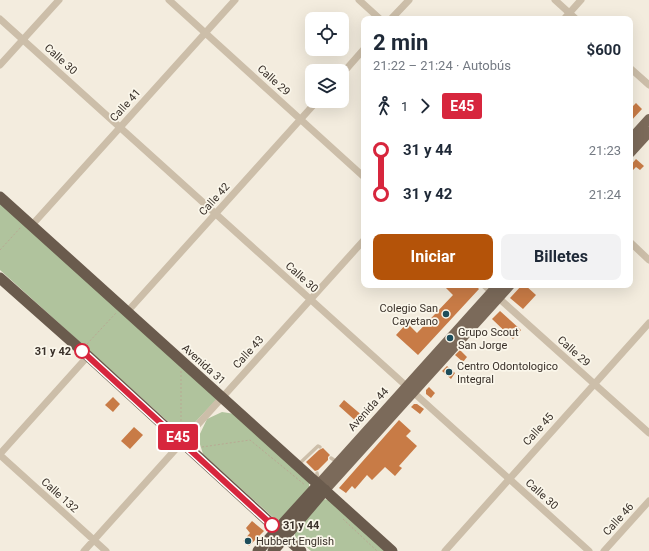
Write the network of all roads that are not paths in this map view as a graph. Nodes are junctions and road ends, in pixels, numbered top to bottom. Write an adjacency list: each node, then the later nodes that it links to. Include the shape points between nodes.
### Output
1 (59, 0): 15 (street)
2 (169, 0): 14 (street, Calle 29)
3 (235, 0): 14 (street, Calle 41)
4 (359, 0): 9 (street)
5 (409, 0): 10 (street)
6 (555, 0): 8 (street)
7 (581, 0): 8 (street)
8 (570, 13): 11 (street); 12 (street)
9 (377, 16)
10 (395, 16)
11 (567, 16)
12 (573, 16)
13 (0, 19): 15 (street, Calle 30)
14 (205, 33): 22 (street, Calle 29); 24 (street, Calle 41)
15 (23, 40): 17 (street); 24 (street, Calle 30)
16 (361, 52): 18 (street)
17 (0, 65)
18 (349, 66)
19 (633, 71): 20 (street)
20 (649, 85)
21 (311, 108): 22 (street, Calle 42)
22 (301, 119): 28 (street, Calle 29); 30 (street, Calle 42)
23 (649, 119): 26 (main road)
24 (120, 127): 30 (street, Calle 30); 31 (street, Calle 41)
25 (649, 132): 27 (main road)
26 (633, 137)
27 (633, 150)
28 (361, 174)
29 (0, 196): 31 (highway, Avenida 31)
30 (216, 214): 37 (street, Calle 30); 38 (street, Calle 42)
31 (29, 223): 38 (highway, Avenida 31)
32 (361, 243): 37 (street, Calle 43)
33 (633, 245): 34 (street)
34 (649, 260)
35 (0, 278): 40 (highway)
36 (496, 292): 41 (street, Calle 29); 42 (main road, Avenida 44)
37 (310, 299): 42 (street, Calle 30); 43 (street, Calle 43)
38 (124, 309): 43 (highway, Avenida 31)
39 (649, 323): 41 (street, Calle 45)
40 (85, 353): 45 (highway); 47 (street)
41 (594, 384): 44 (street, Calle 29); 50 (street, Calle 45)
42 (410, 389): 50 (street, Calle 30); 51 (main road, Avenida 44); 51 (main road, Avenida 44, via 334,460)
43 (222, 398): 45 (street, Calle 43); 48 (highway, Avenida 31)
44 (649, 433)
45 (186, 439): 53 (highway); 54 (street, Calle 43)
46 (320, 447): 48 (lane, via 318,446)
47 (0, 454): 54 (street, Calle 132)
48 (297, 466): 51 (highway, Avenida 31)
49 (317, 472): 51 (lane)
50 (509, 479): 61 (street, Calle 45); 62 (street, Calle 30)
51 (318, 489): 53 (highway, Avenida 44); 60 (highway, Avenida 31)
52 (649, 501): 63 (street, Calle 46)
53 (281, 534): 57 (highway, Avenida 44); 58 (highway, Avenida 44); 59 (highway)
54 (94, 540): 55 (street, Calle 43); 56 (street, Calle 132)
55 (84, 551)
56 (106, 551)
57 (258, 551)
58 (273, 551)
59 (301, 551)
60 (392, 551)
61 (445, 551)
62 (589, 551)
63 (604, 551)

